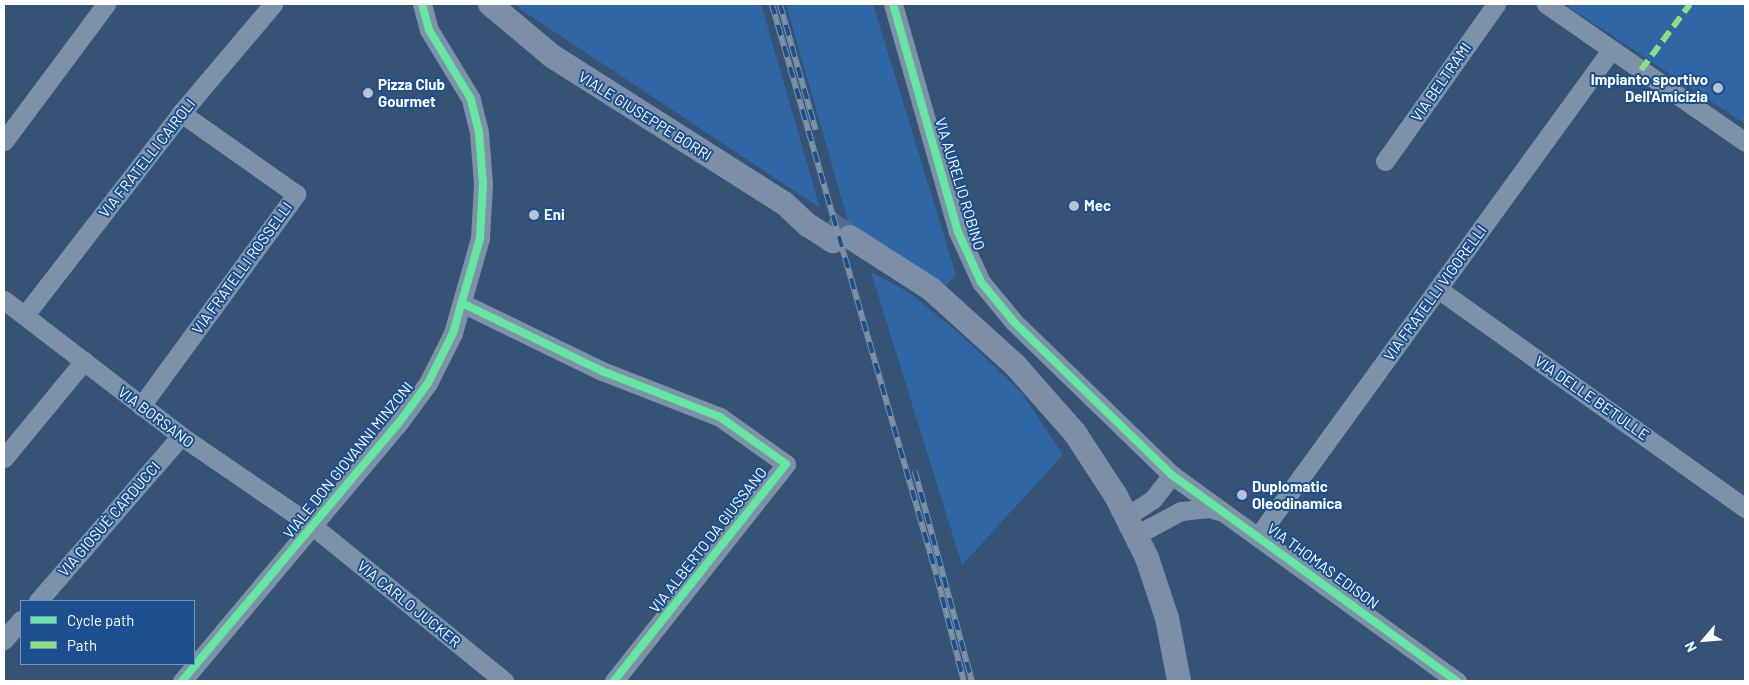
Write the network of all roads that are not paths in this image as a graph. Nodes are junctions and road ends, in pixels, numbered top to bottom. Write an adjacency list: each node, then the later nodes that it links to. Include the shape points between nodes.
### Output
1 (106, 4): 13 (street)
2 (273, 4): 12 (street, VIA FRATELLI CAIROLI)
3 (422, 4): 10 (street, VIALE DON GIOVANNI MINZONI)
4 (433, 4): 10 (street)
5 (490, 4): 9 (main road, VIALE GIUSEPPE BORRI)
6 (893, 4): 24 (street, VIA AURELIO ROBINO, via 958,232 981,282 1014,322)
7 (1496, 4): 15 (street, VIA BELTRAMI)
8 (1546, 4): 11 (street)
9 (506, 13): 28 (main road, VIALE GIUSEPPE BORRI, via 552,56 841,239 929,287 1000,350 1061,415 1094,459)
10 (429, 30): 18 (street, VIALE DON GIOVANNI MINZONI, via 471,99 479,132 483,184 480,238)
11 (1612, 50): 14 (street); 16 (street, VIA FRATELLI VIGORELLI)
12 (181, 113): 19 (street, VIA FRATELLI CAIROLI); 21 (street, VIA FRATELLI ROSSELLI, via 296,194)
13 (4, 141)
14 (1745, 142)
15 (1385, 161)
16 (1438, 289): 25 (street, VIA DELLE BETULLE); 30 (street, VIA FRATELLI VIGORELLI)
17 (4, 300): 19 (street, VIA BORSANO)
18 (464, 304): 29 (street, VIALE DON GIOVANNI MINZONI, via 428,383); 36 (street, VIA ALBERTO DA GIUSSANO, via 602,371 720,417 786,464)
19 (25, 315): 20 (street, VIA BORSANO)
20 (84, 361): 21 (street, VIA BORSANO); 23 (street)
21 (141, 406): 22 (street, VIA BORSANO)
22 (181, 436): 29 (street, VIA BORSANO); 31 (street, VIA GIOSUÈ CARDUCCI)
23 (4, 458)
24 (1172, 475): 26 (street, VIA THOMAS EDISON); 27 (street, via 1179,490 1175,503); 28 (street)
25 (1745, 508)
26 (1223, 512): 27 (street, via 1196,508); 30 (street, VIA THOMAS EDISON)
27 (1162, 519): 28 (street)
28 (1132, 526): 37 (main road, VIALE GIUSEPPE BORRI, via 1165,610)
29 (314, 527): 34 (street, VIALE DON GIOVANNI MINZONI); 35 (street, VIA CARLO JUCKER)
30 (1259, 536): 38 (street, VIA THOMAS EDISON)
31 (39, 600)
32 (20, 621): 33 (street)
33 (4, 640)
34 (182, 681)
35 (504, 681)
36 (614, 681)
37 (1178, 681)
38 (1457, 681)

